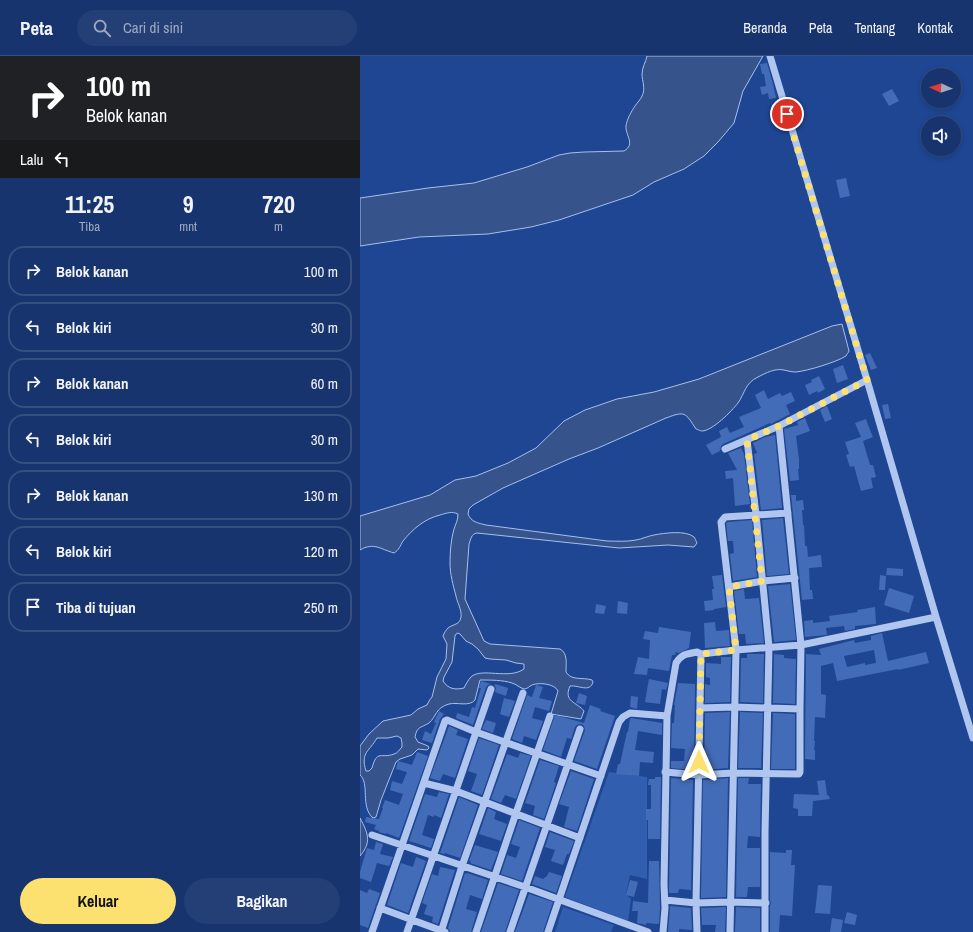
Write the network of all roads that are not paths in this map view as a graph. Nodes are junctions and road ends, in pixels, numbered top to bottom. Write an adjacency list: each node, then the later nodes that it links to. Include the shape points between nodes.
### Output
1 (770, 56): 2 (street)
2 (867, 380): 3 (street); 11 (street)
3 (779, 426): 4 (street); 6 (street)
4 (747, 440): 5 (street); 7 (street)
5 (725, 449)
6 (788, 513): 7 (street); 8 (street)
7 (756, 514): 9 (street); 10 (street, via 725,516 721,522)
8 (795, 578): 9 (street); 12 (street)
9 (762, 581): 10 (street); 13 (street)
10 (729, 587): 14 (street)
11 (936, 617): 12 (street); 26 (street)
12 (802, 645): 13 (street); 21 (street)
13 (769, 647): 14 (street); 20 (street)
14 (736, 650): 15 (street); 18 (street)
15 (701, 654): 19 (street); 23 (street, via 686,654 676,663)
16 (491, 689): 25 (street)
17 (523, 693): 27 (street)
18 (734, 707): 19 (street); 20 (street); 31 (street)
19 (700, 708): 33 (street)
20 (768, 708): 21 (street); 32 (street)
21 (800, 709): 32 (street, via 800,774)
22 (550, 716): 28 (street)
23 (667, 716): 30 (street); 34 (street, via 630,713 623,717 619,722)
24 (580, 729): 29 (street)
25 (476, 732): 27 (street); 35 (street, via 447,720); 36 (street)
26 (973, 738)
27 (506, 742): 28 (street); 37 (street)
28 (537, 753): 29 (street); 38 (street)
29 (568, 764): 34 (street); 39 (street)
30 (665, 772): 33 (street); 48 (street)
31 (733, 773): 32 (street); 33 (street); 49 (street)
32 (766, 774): 50 (street)
33 (699, 775): 51 (street)
34 (601, 776): 41 (street)
35 (424, 783): 36 (street); 42 (street)
36 (456, 791): 37 (street); 43 (street)
37 (485, 802): 38 (street); 44 (street)
38 (516, 813): 39 (street); 45 (street)
39 (547, 825): 41 (street); 46 (street)
40 (372, 835): 42 (street)
41 (580, 838): 47 (street)
42 (402, 846): 43 (street); 52 (street)
43 (433, 856): 44 (street); 53 (street)
44 (462, 866): 45 (street); 57 (street)
45 (494, 877): 46 (street); 58 (street)
46 (525, 887): 47 (street); 59 (street)
47 (560, 900): 54 (street); 60 (street)
48 (665, 900): 51 (street); 62 (street)
49 (730, 902): 50 (street); 51 (street); 64 (street)
50 (766, 902): 65 (street)
51 (696, 903): 63 (street)
52 (380, 908): 53 (street); 55 (street)
53 (411, 919): 56 (street); 57 (street)
54 (631, 929): 61 (street)
55 (372, 932)
56 (407, 932)
57 (442, 932)
58 (476, 932)
59 (510, 932)
60 (548, 932)
61 (648, 932)
62 (663, 932)
63 (697, 932)
64 (730, 932)
65 (765, 932)

